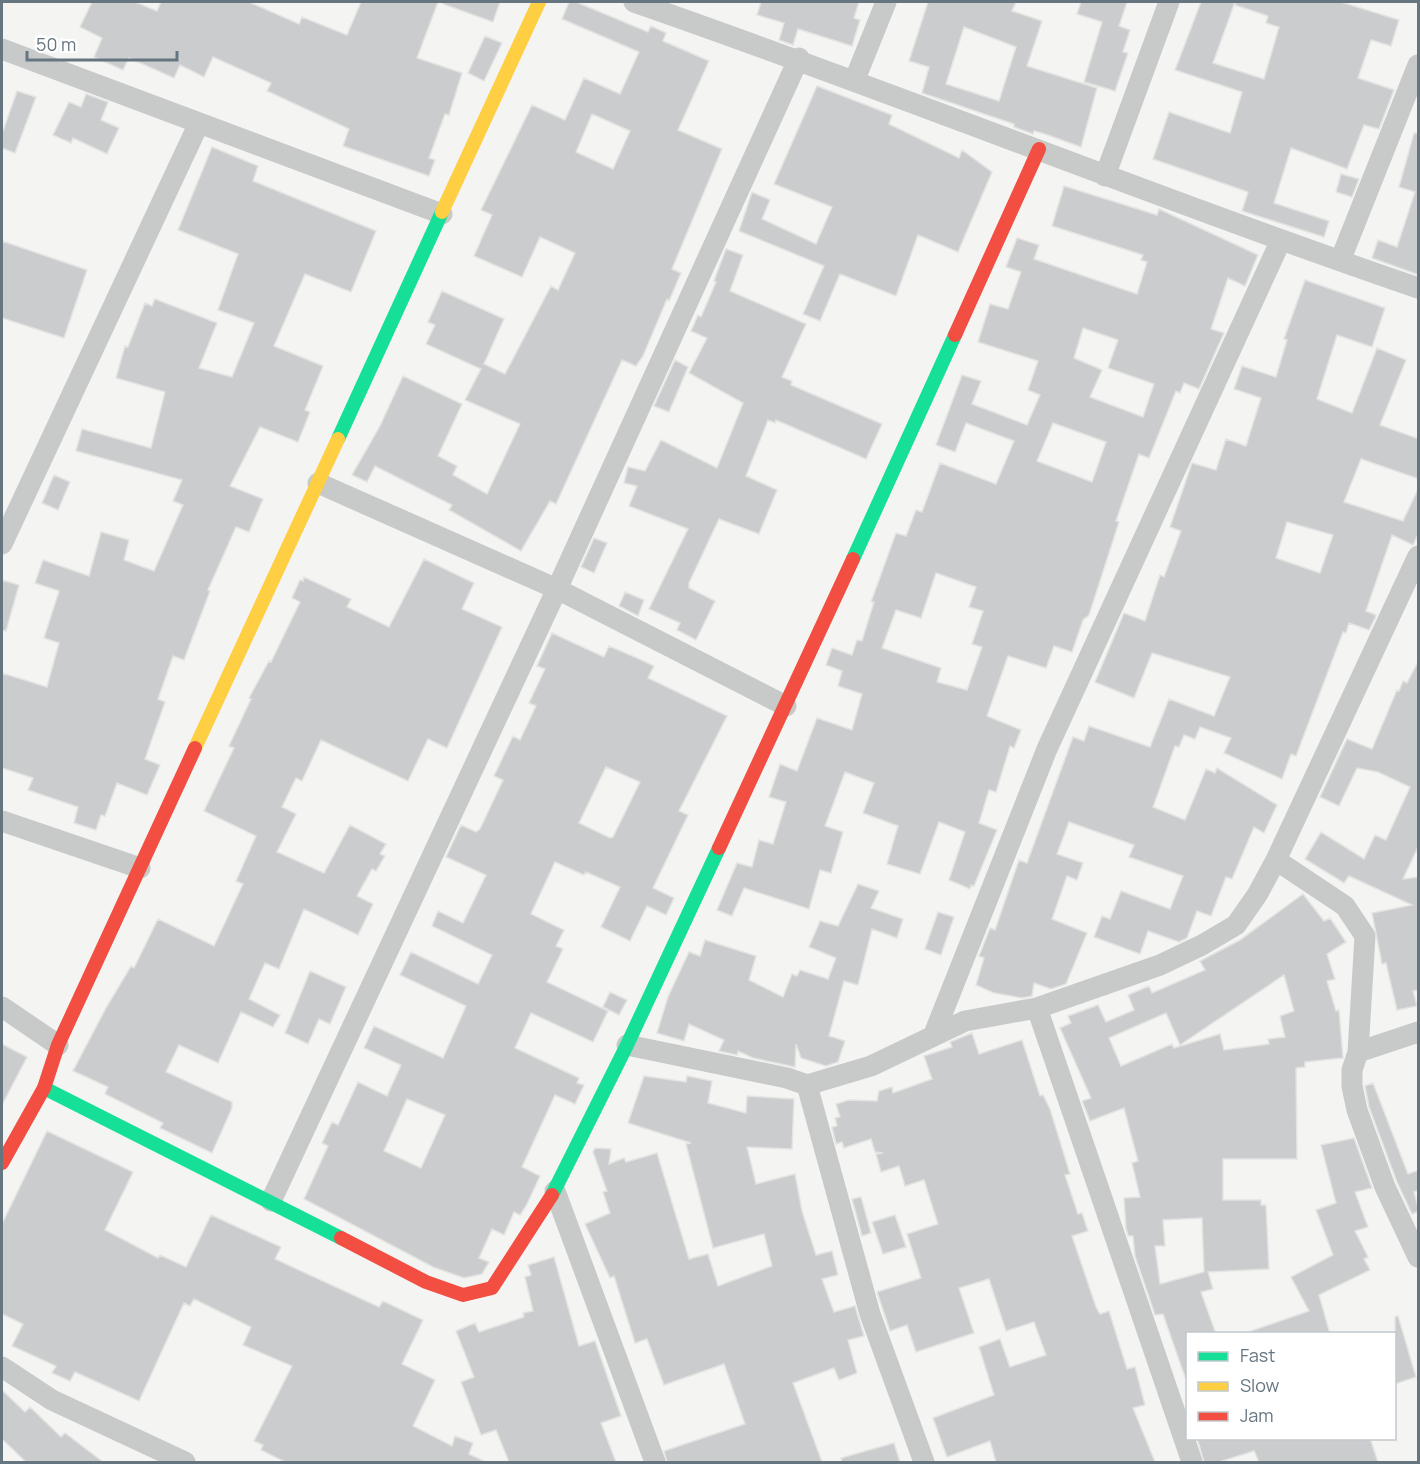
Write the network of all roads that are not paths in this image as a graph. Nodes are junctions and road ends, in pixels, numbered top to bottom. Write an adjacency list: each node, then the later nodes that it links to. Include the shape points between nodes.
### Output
1 (539, 2): 12 (street)
2 (634, 2): 6 (street)
3 (886, 2): 8 (street)
4 (1169, 2): 11 (street)
5 (2, 48): 9 (street)
6 (799, 58): 8 (street); 19 (street)
7 (1419, 65): 14 (street)
8 (855, 79): 10 (street)
9 (199, 123): 12 (street); 17 (street)
10 (1039, 149): 11 (street); 20 (street)
11 (1106, 176): 13 (street)
12 (442, 214): 16 (street)
13 (1281, 240): 14 (street); 27 (street, via 1047,749)
14 (1340, 261): 15 (street)
15 (1419, 288)
16 (318, 483): 19 (street); 23 (street)
17 (2, 543)
18 (1419, 556): 22 (street)
19 (557, 589): 20 (street); 35 (street)
20 (786, 706): 29 (street)
21 (2, 821): 23 (street)
22 (1276, 860): 25 (street, via 1236,925 1160,965); 30 (street, via 1345,906 1365,936)
23 (140, 868): 28 (street)
24 (2, 1007): 28 (street)
25 (1037, 1008): 27 (street, via 965,1021); 41 (street)
26 (1419, 1032): 30 (street)
27 (934, 1034): 31 (street, via 871,1066)
28 (58, 1045): 32 (street)
29 (627, 1045): 31 (street); 34 (street)
30 (1358, 1052): 36 (street, via 1352,1070 1357,1110 1385,1187)
31 (807, 1085): 40 (street, via 870,1314)
32 (44, 1088): 33 (street); 35 (street)
33 (2, 1163)
34 (555, 1191): 35 (street, via 492,1288 463,1295 426,1282); 39 (street)
35 (271, 1201)
36 (1419, 1257)
37 (2, 1367): 38 (street, via 52,1400)
38 (186, 1462)
39 (655, 1462)
40 (924, 1462)
41 (1192, 1462)

